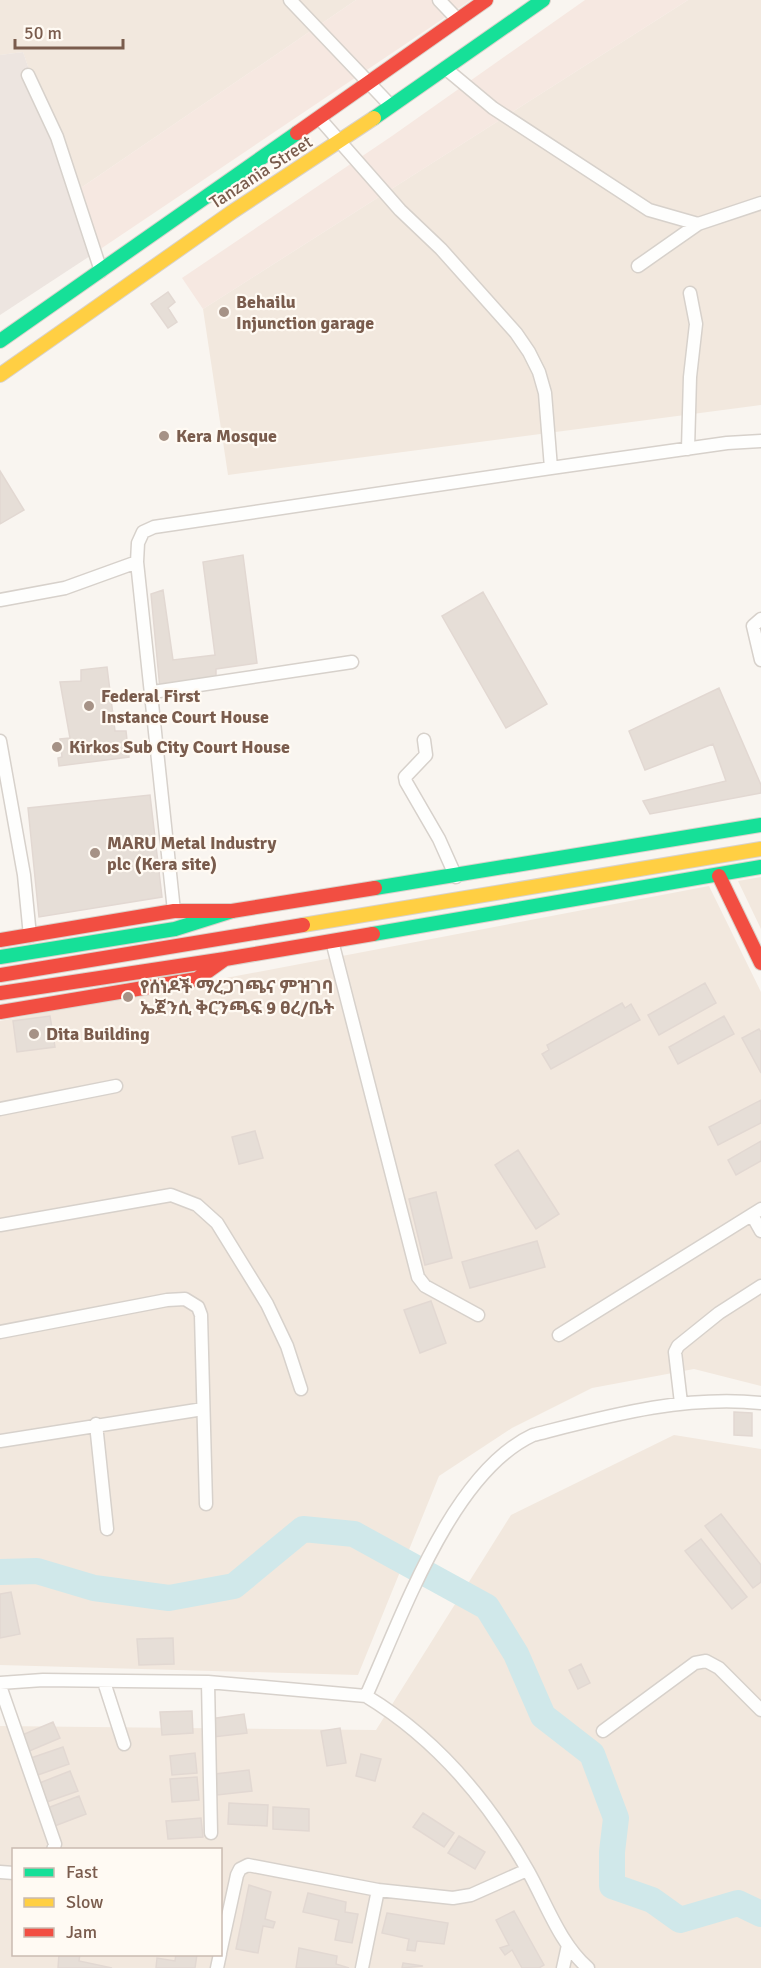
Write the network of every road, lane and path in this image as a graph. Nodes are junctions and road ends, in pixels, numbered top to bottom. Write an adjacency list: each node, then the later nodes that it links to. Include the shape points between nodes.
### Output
1 (290, 0): 8 (street)
2 (439, 0): 5 (street)
3 (486, 0): 5 (main road, Tanzania Street)
4 (543, 0): 6 (main road, Tanzania Street)
5 (458, 20): 8 (main road, Tanzania Street)
6 (445, 68): 9 (main road, Tanzania Street); 13 (street, via 493,108 649,210)
7 (28, 75): 15 (street, via 57,137)
8 (370, 83): 9 (street); 10 (main road, Tanzania Street)
9 (390, 105): 11 (main road, Tanzania Street)
10 (320, 118): 11 (street); 15 (main road, Tanzania Street)
11 (339, 142): 18 (main road, Tanzania Street, via 232,212); 23 (street, via 441,249 529,352 545,393)
12 (761, 203): 13 (street)
13 (698, 224): 14 (street)
14 (638, 266)
15 (101, 271): 16 (main road, Tanzania Street)
16 (78, 287): 18 (main road); 19 (main road, Tanzania Street)
17 (690, 292): 22 (street, via 696,324)
18 (97, 309): 20 (main road, Tanzania Street)
19 (0, 341)
20 (0, 375)
21 (761, 441): 22 (street)
22 (688, 449): 23 (street)
23 (551, 468): 24 (street, via 154,527 143,532)
24 (137, 562): 25 (street, via 65,588); 29 (street)
25 (0, 600)
26 (761, 620): 27 (street, via 753,626)
27 (761, 660)
28 (352, 662): 29 (street)
29 (153, 692): 37 (street)
30 (424, 740): 36 (street, via 428,751 409,770 406,782)
31 (0, 741): 39 (street, via 24,875)
32 (761, 825): 36 (main road)
33 (761, 849): 45 (main road)
34 (761, 867): 35 (main road)
35 (719, 876): 41 (main road); 44 (main road)
36 (456, 877): 38 (main road)
37 (174, 911): 38 (main road); 39 (main road)
38 (232, 911): 42 (main road, via 175,929)
39 (30, 936): 40 (main road)
40 (0, 940)
41 (332, 941): 43 (main road); 54 (street, via 418,1277 425,1286)
42 (0, 957)
43 (225, 959): 46 (main road); 47 (main road, via 197,979)
44 (761, 963)
45 (0, 975)
46 (0, 993)
47 (0, 1012)
48 (116, 1086): 49 (street)
49 (0, 1109)
50 (756, 1212): 52 (street); 56 (street)
51 (0, 1225): 57 (street, via 171,1195 197,1205 217,1223 267,1304)
52 (761, 1231)
53 (761, 1286): 58 (street, via 678,1346 675,1352)
54 (478, 1315)
55 (0, 1332): 60 (street, via 185,1299 198,1307 201,1315)
56 (559, 1335)
57 (302, 1389)
58 (681, 1403): 59 (street); 68 (street, via 588,1420 517,1442 468,1492 446,1524)
59 (761, 1403)
60 (203, 1409): 61 (street); 63 (street)
61 (96, 1424): 62 (street); 64 (street)
62 (0, 1441)
63 (206, 1504)
64 (107, 1529)
65 (104, 1682): 66 (street); 67 (street, via 44,1680); 71 (street)
66 (208, 1682): 68 (street); 72 (street)
67 (0, 1685): 73 (street)
68 (366, 1696): 74 (street, via 415,1729 451,1764 493,1813)
69 (761, 1710): 70 (street, via 706,1661 695,1663)
70 (603, 1731)
71 (124, 1744)
72 (211, 1833)
73 (54, 1848)
74 (528, 1870): 75 (street, via 462,1898); 77 (street)
75 (378, 1890): 76 (street, via 248,1864 237,1875); 78 (street)
76 (222, 1945)
77 (568, 1945): 79 (street); 80 (street)
78 (363, 1968)
79 (563, 1968)
80 (588, 1968)

